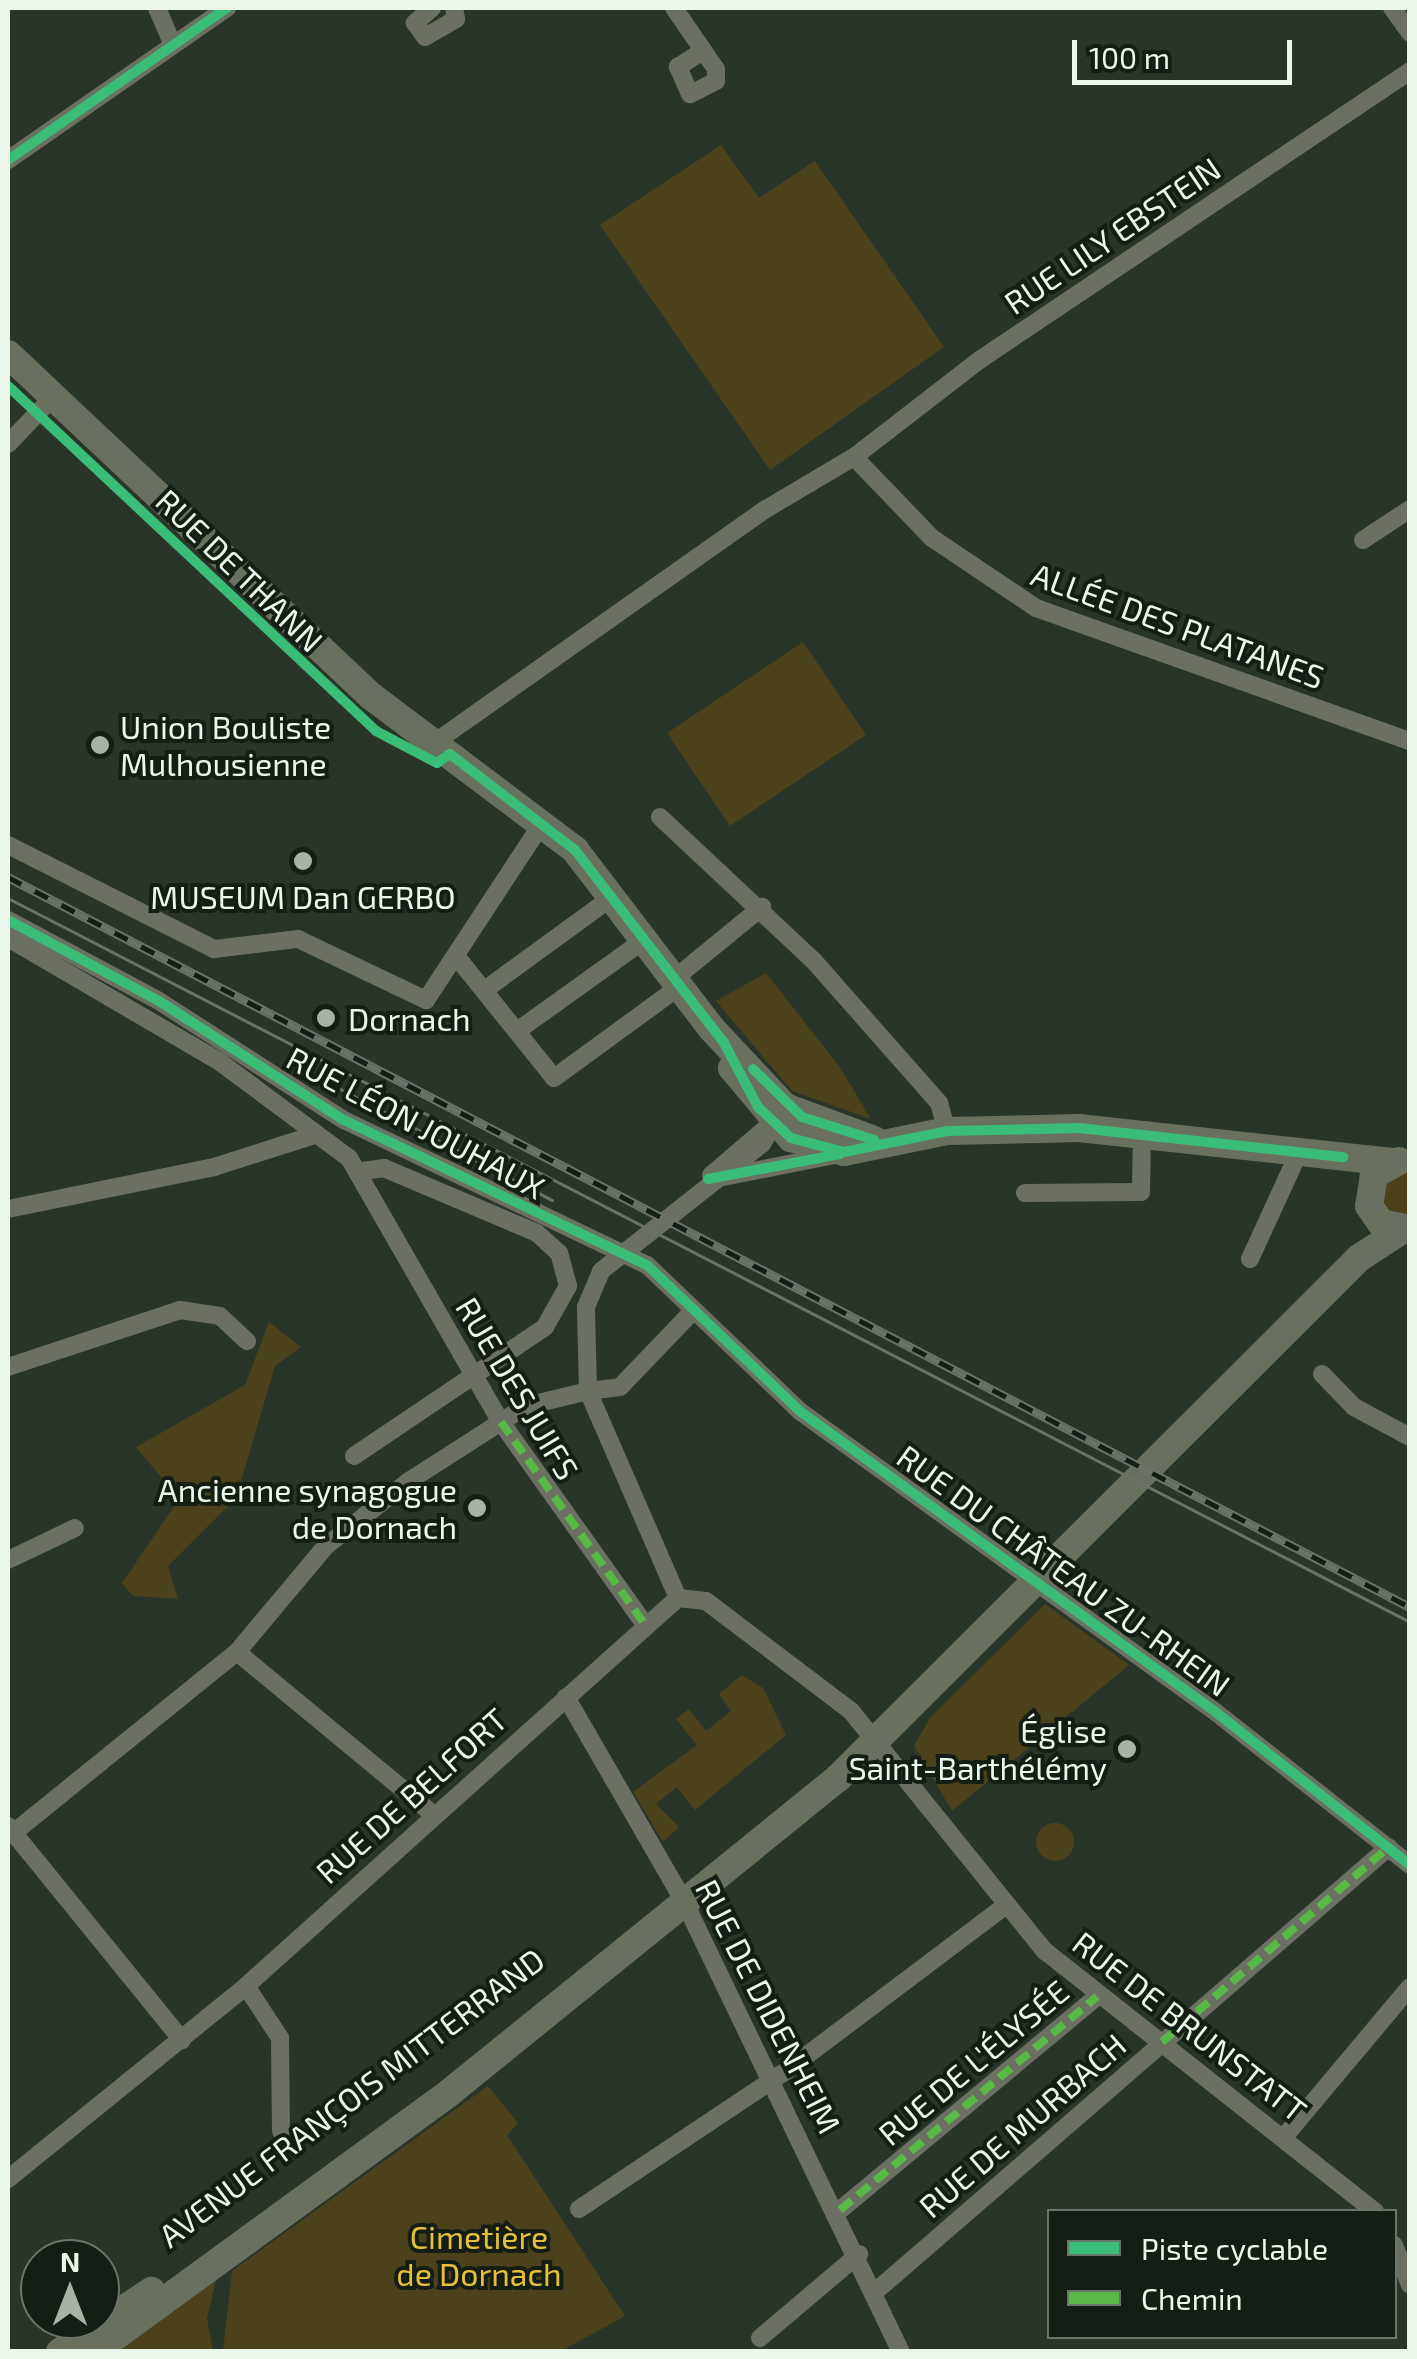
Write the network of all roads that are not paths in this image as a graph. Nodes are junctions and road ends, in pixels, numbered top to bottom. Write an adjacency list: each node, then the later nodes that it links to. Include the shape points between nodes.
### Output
1 (157, 8): 8 (street)
2 (228, 8): 8 (street)
3 (432, 8): 4 (street, via 414,22 424,37 456,19)
4 (454, 8)
5 (674, 8): 9 (street)
6 (1392, 8): 7 (street)
7 (1410, 32)
8 (173, 44): 11 (street)
9 (703, 51)
10 (1410, 71): 15 (street, RUE LILY EBSTEIN, via 981,359)
11 (8, 160)
12 (8, 354): 13 (main road, RUE DE THANN)
13 (53, 397): 14 (street); 19 (main road, RUE DE THANN, via 371,696)
14 (8, 444)
15 (854, 457): 18 (street, ALLÉE DES PLATANES, via 932,538 1001,590); 19 (street, via 766,508)
16 (1410, 509): 17 (street)
17 (1362, 540)
18 (1410, 741)
19 (434, 743): 21 (main road, RUE DE THANN)
20 (660, 817): 24 (street)
21 (543, 822): 23 (main road, RUE DE THANN); 28 (street)
22 (8, 846): 28 (street, via 204,946 239,952 308,942 426,1000)
23 (611, 898): 27 (main road, RUE DE THANN); 30 (street)
24 (762, 907): 29 (street); 33 (street, via 939,1103)
25 (8, 920): 49 (street, RUE LÉON JOUHAUX, via 160,1001 344,1120 632,1255)
26 (8, 938): 35 (street, RUE DES JUIFS, via 220,1062)
27 (644, 940): 29 (main road, RUE DE THANN); 31 (street)
28 (456, 956): 30 (street)
29 (677, 983): 31 (street, via 554,1078); 32 (main road, RUE DE THANN)
30 (486, 989): 31 (street)
31 (517, 1031)
32 (778, 1115): 36 (main road); 38 (main road, via 815,1148); 42 (street, via 762,1144)
33 (947, 1131): 34 (main road); 36 (main road)
34 (1142, 1131): 37 (main road); 43 (street, via 1140,1192)
35 (315, 1135): 41 (street, RUE DES JUIFS); 45 (street, via 214,1167)
36 (874, 1140): 38 (main road)
37 (1300, 1150): 39 (main road); 48 (street)
38 (844, 1152): 42 (street)
39 (1344, 1157): 40 (main road); 44 (main road)
40 (1400, 1162): 44 (main road, AVENUE FRANÇOIS MITTERRAND)
41 (357, 1172): 53 (street, RUE DES JUIFS); 53 (street, via 384,1168 538,1232 559,1253 568,1286 554,1317)
42 (708, 1179): 54 (street, via 594,1283)
43 (1025, 1193)
44 (1370, 1205): 46 (main road); 47 (main road, AVENUE FRANÇOIS MITTERRAND)
45 (8, 1209)
46 (1406, 1230): 47 (main road, AVENUE FRANÇOIS MITTERRAND)
47 (1358, 1258): 64 (main road, AVENUE FRANÇOIS MITTERRAND)
48 (1250, 1259)
49 (691, 1312): 54 (street, via 620,1387); 67 (street, RUE DU CHÂTEAU ZU-RHEIN, via 801,1412 1063,1600)
50 (248, 1342): 51 (street, via 220,1316 180,1310)
51 (8, 1367)
52 (1322, 1374): 56 (street, via 1354,1406)
53 (480, 1377): 55 (street, RUE DES JUIFS); 57 (street)
54 (588, 1390): 55 (street, via 526,1406); 60 (street)
55 (501, 1422): 61 (street, RUE DES JUIFS); 62 (street, via 326,1546)
56 (1410, 1437)
57 (354, 1456)
58 (75, 1528): 59 (street)
59 (8, 1560)
60 (678, 1598): 61 (street, RUE DE BELFORT); 64 (street, RUE DE BRUNSTATT, via 706,1600)
61 (645, 1624): 63 (street, RUE DE BELFORT)
62 (237, 1652): 65 (street); 66 (street)
63 (566, 1697): 65 (street, RUE DE BELFORT); 69 (street, RUE DE DIDENHEIM)
64 (879, 1740): 69 (main road, AVENUE FRANÇOIS MITTERRAND); 70 (street, RUE DE BRUNSTATT)
65 (433, 1814): 71 (street, RUE DE BELFORT)
66 (12, 1843): 74 (street)
67 (1389, 1848): 68 (street, RUE DU CHÂTEAU ZU-RHEIN); 75 (street, RUE DE MURBACH)
68 (1410, 1865)
69 (684, 1901): 76 (street, RUE DE DIDENHEIM); 88 (main road, AVENUE FRANÇOIS MITTERRAND, via 651,1913); 89 (main road, AVENUE FRANÇOIS MITTERRAND, via 664,1927 449,2093)
70 (1006, 1906): 73 (street, RUE DE BRUNSTATT); 76 (street)
71 (246, 1986): 74 (street, RUE DE BELFORT); 77 (street, via 280,2038)
72 (1410, 1986): 78 (street)
73 (1097, 1997): 75 (street, RUE DE BRUNSTATT); 82 (street, RUE DE L'ÉLYSÉE)
74 (182, 2040): 79 (street, RUE DE BELFORT)
75 (1162, 2042): 78 (street, RUE DE BRUNSTATT); 86 (street, RUE DE MURBACH)
76 (770, 2078): 80 (street); 82 (street, RUE DE DIDENHEIM)
77 (280, 2131)
78 (1284, 2138): 81 (street, RUE DE BRUNSTATT)
79 (8, 2179)
80 (580, 2209)
81 (1371, 2209)
82 (840, 2210): 84 (street, RUE DE DIDENHEIM)
83 (1397, 2252): 85 (street)
84 (859, 2254): 86 (street, RUE DE DIDENHEIM); 87 (street)
85 (1410, 2285)
86 (876, 2291): 90 (street, RUE DE DIDENHEIM)
87 (760, 2338)
88 (60, 2352)
89 (94, 2352)
90 (901, 2352)

